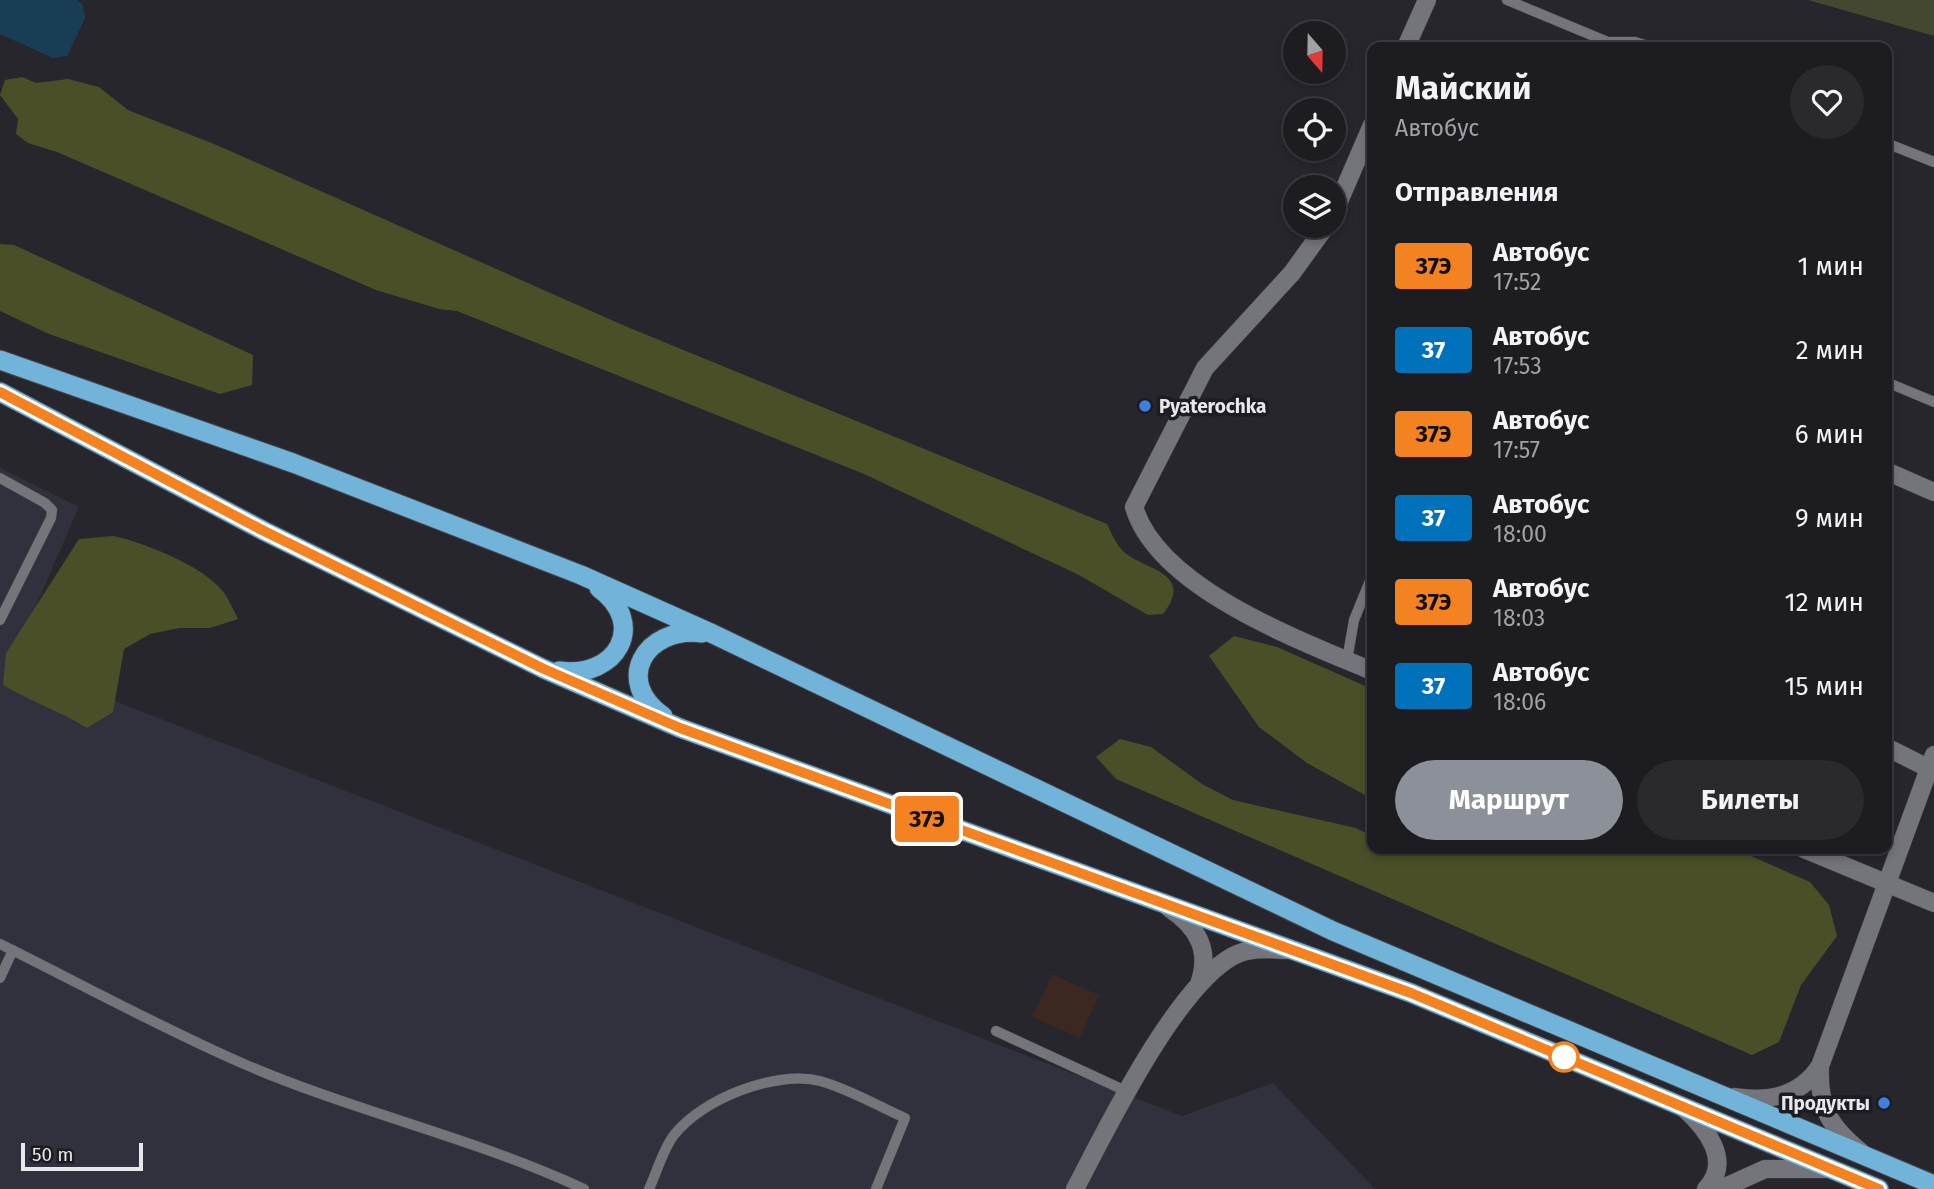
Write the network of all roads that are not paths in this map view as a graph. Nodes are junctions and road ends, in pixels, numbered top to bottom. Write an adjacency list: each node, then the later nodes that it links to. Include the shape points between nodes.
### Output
1 (1427, 0): 3 (street)
2 (1507, 0): 4 (lane)
3 (1408, 42)
4 (1602, 42)
5 (1892, 146): 7 (lane)
6 (1367, 148): 8 (street)
7 (1934, 163)
8 (1346, 189)
9 (1318, 238): 21 (street, via 1305,259 1205,368 1134,506 1157,550 1193,582)
10 (0, 360): 17 (highway, via 293,463)
11 (1892, 384): 13 (lane)
12 (0, 393): 22 (highway, via 264,531)
13 (1934, 402)
14 (1892, 474): 16 (street)
15 (0, 478): 19 (lane, via 52,510)
16 (1934, 492)
17 (581, 575): 20 (highway); 22 (highway, via 611,597 622,619 622,641 611,660 591,672)
18 (1367, 588): 21 (lane, via 1354,620)
19 (0, 620)
20 (713, 635): 24 (highway, via 685,631 663,636 648,649 640,665 639,684 646,701); 39 (highway, via 1333,931)
21 (1347, 660): 23 (street)
22 (544, 669): 24 (highway)
23 (1367, 669)
24 (680, 728): 30 (highway)
25 (1892, 749): 26 (street)
26 (1931, 761): 28 (street)
27 (1816, 854): 28 (street)
28 (1889, 885): 29 (street); 37 (street)
29 (1934, 903)
30 (1166, 906): 33 (highway); 35 (street, via 1188,923 1202,943 1204,971)
31 (0, 944): 32 (lane)
32 (13, 950): 34 (lane); 44 (lane, via 245,1064 527,1162)
33 (1300, 951): 35 (street, via 1250,949 1223,963); 40 (highway)
34 (0, 978)
35 (1198, 988): 38 (street)
36 (996, 1031): 38 (lane)
37 (1820, 1066): 39 (street, via 1812,1079 1786,1095 1754,1100); 41 (street, via 1822,1107 1849,1142)
38 (1128, 1092): 47 (street)
39 (1719, 1095): 41 (highway)
40 (1681, 1106): 42 (highway); 48 (street, via 1715,1146 1716,1168)
41 (1869, 1158): 43 (highway)
42 (1833, 1170): 49 (street, via 1765,1169); 50 (highway)
43 (1934, 1185)
44 (584, 1189)
45 (649, 1189): 46 (lane, via 673,1136 703,1107 752,1086 808,1079 905,1118)
46 (876, 1189)
47 (1075, 1189)
48 (1706, 1189)
49 (1721, 1189)
50 (1879, 1189)

